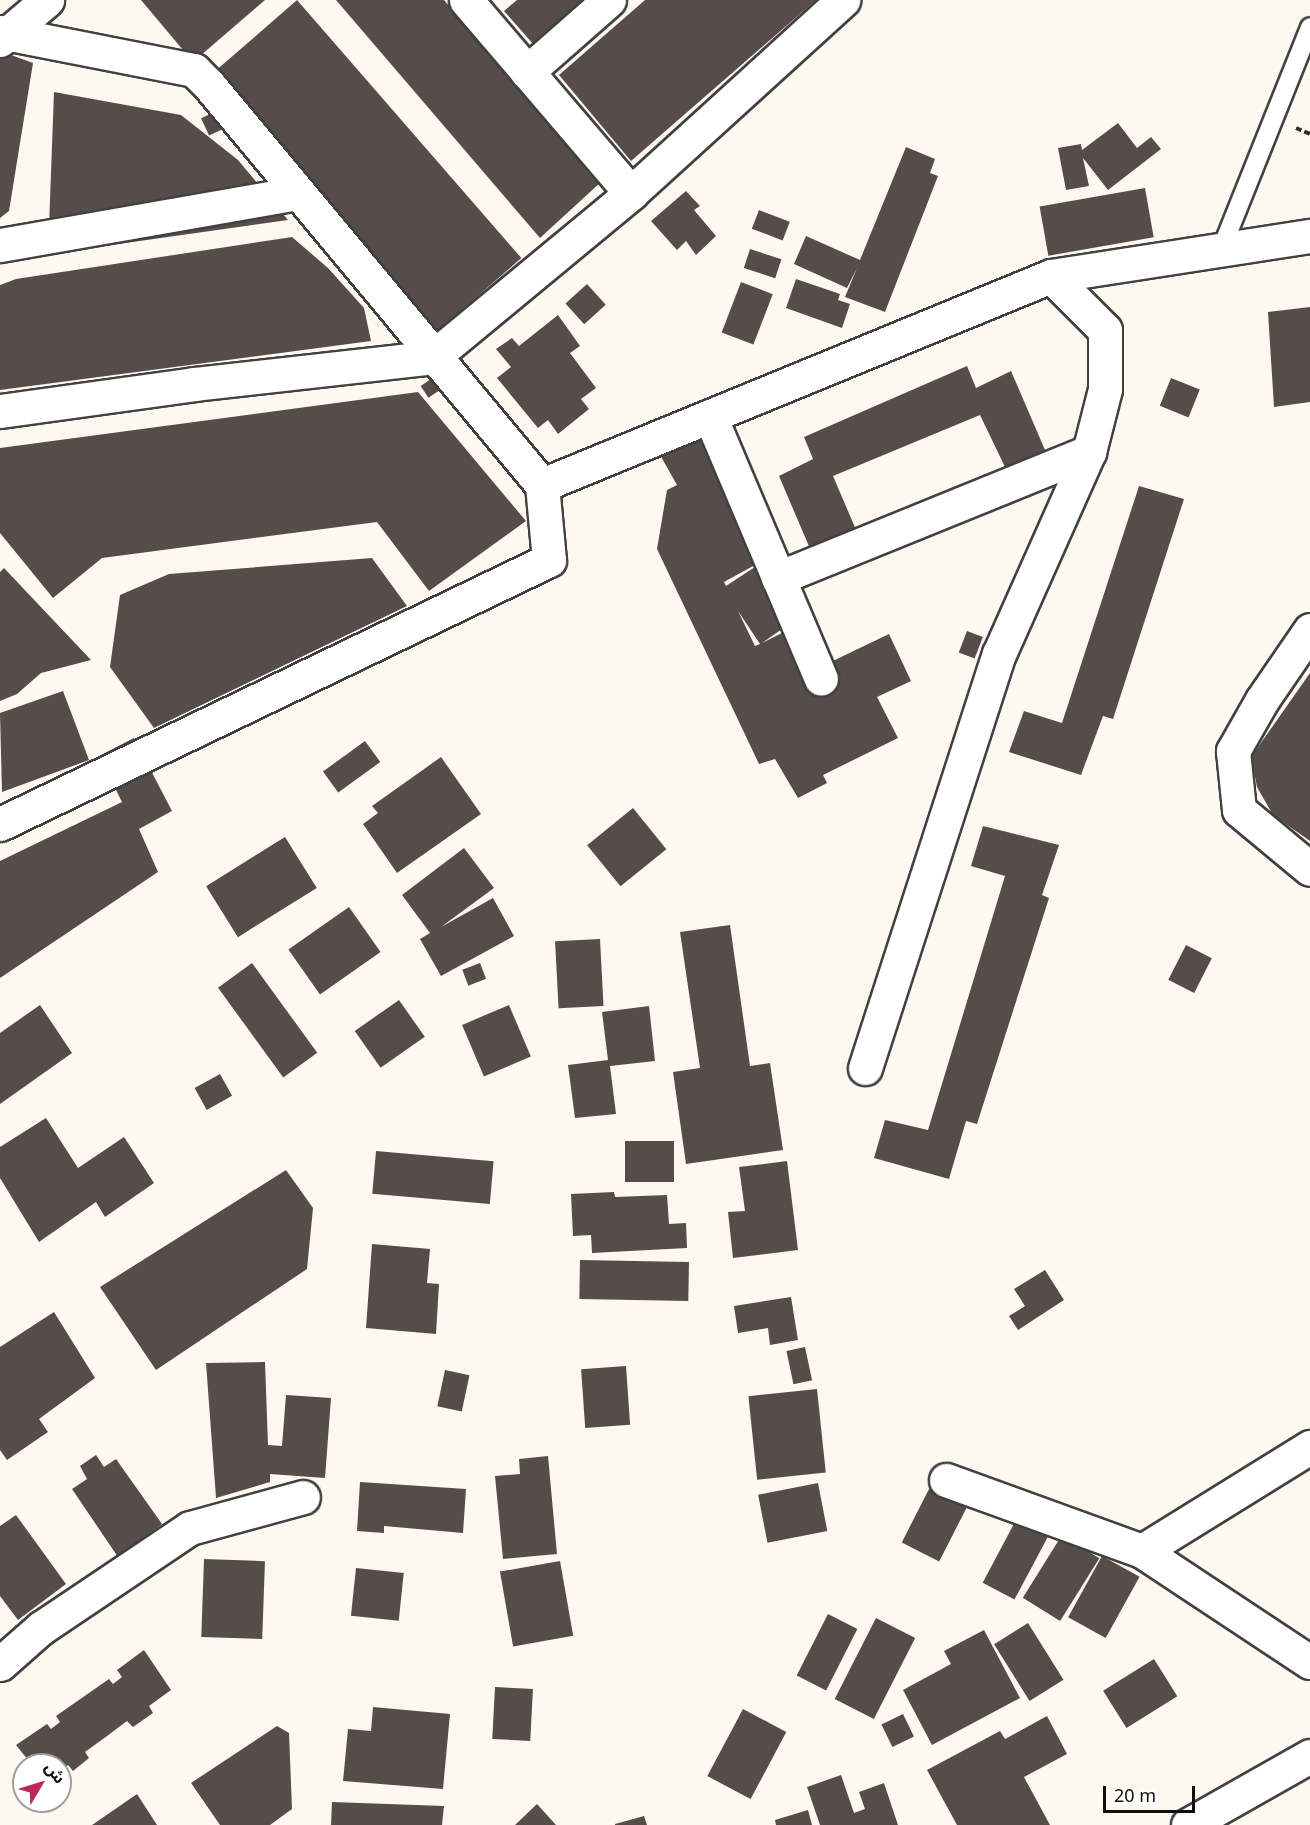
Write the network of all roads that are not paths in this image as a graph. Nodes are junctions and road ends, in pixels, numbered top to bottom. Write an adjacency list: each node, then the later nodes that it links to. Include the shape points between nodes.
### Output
1 (46, 0): 6 (street)
2 (609, 0): 7 (street)
3 (843, 0): 9 (street)
4 (472, 2): 7 (street)
5 (1310, 27): 12 (lane)
6 (3, 35): 8 (street, via 194,70)
7 (527, 72): 9 (street)
8 (298, 193): 11 (street); 14 (street)
9 (631, 193): 14 (street)
10 (1310, 236): 12 (street)
11 (0, 245)
12 (1221, 250): 13 (street)
13 (1051, 276): 16 (street); 17 (street, via 1105,330 1105,389)
14 (433, 357): 15 (street); 18 (street)
15 (0, 411)
16 (710, 416): 18 (street); 19 (street)
17 (1089, 452): 19 (street); 24 (street, via 999,654)
18 (542, 485): 22 (street, via 549,560)
19 (778, 578): 21 (street)
20 (1310, 630): 23 (street, via 1233,751 1239,810)
21 (821, 680)
22 (0, 824)
23 (1310, 869)
24 (865, 1068)
25 (1310, 1447): 28 (street)
26 (946, 1480): 28 (street)
27 (303, 1497): 30 (street, via 190,1528 41,1628)
28 (1142, 1551): 29 (street)
29 (1310, 1662)
30 (0, 1664)
31 (1310, 1756): 32 (street)
32 (1188, 1825)

